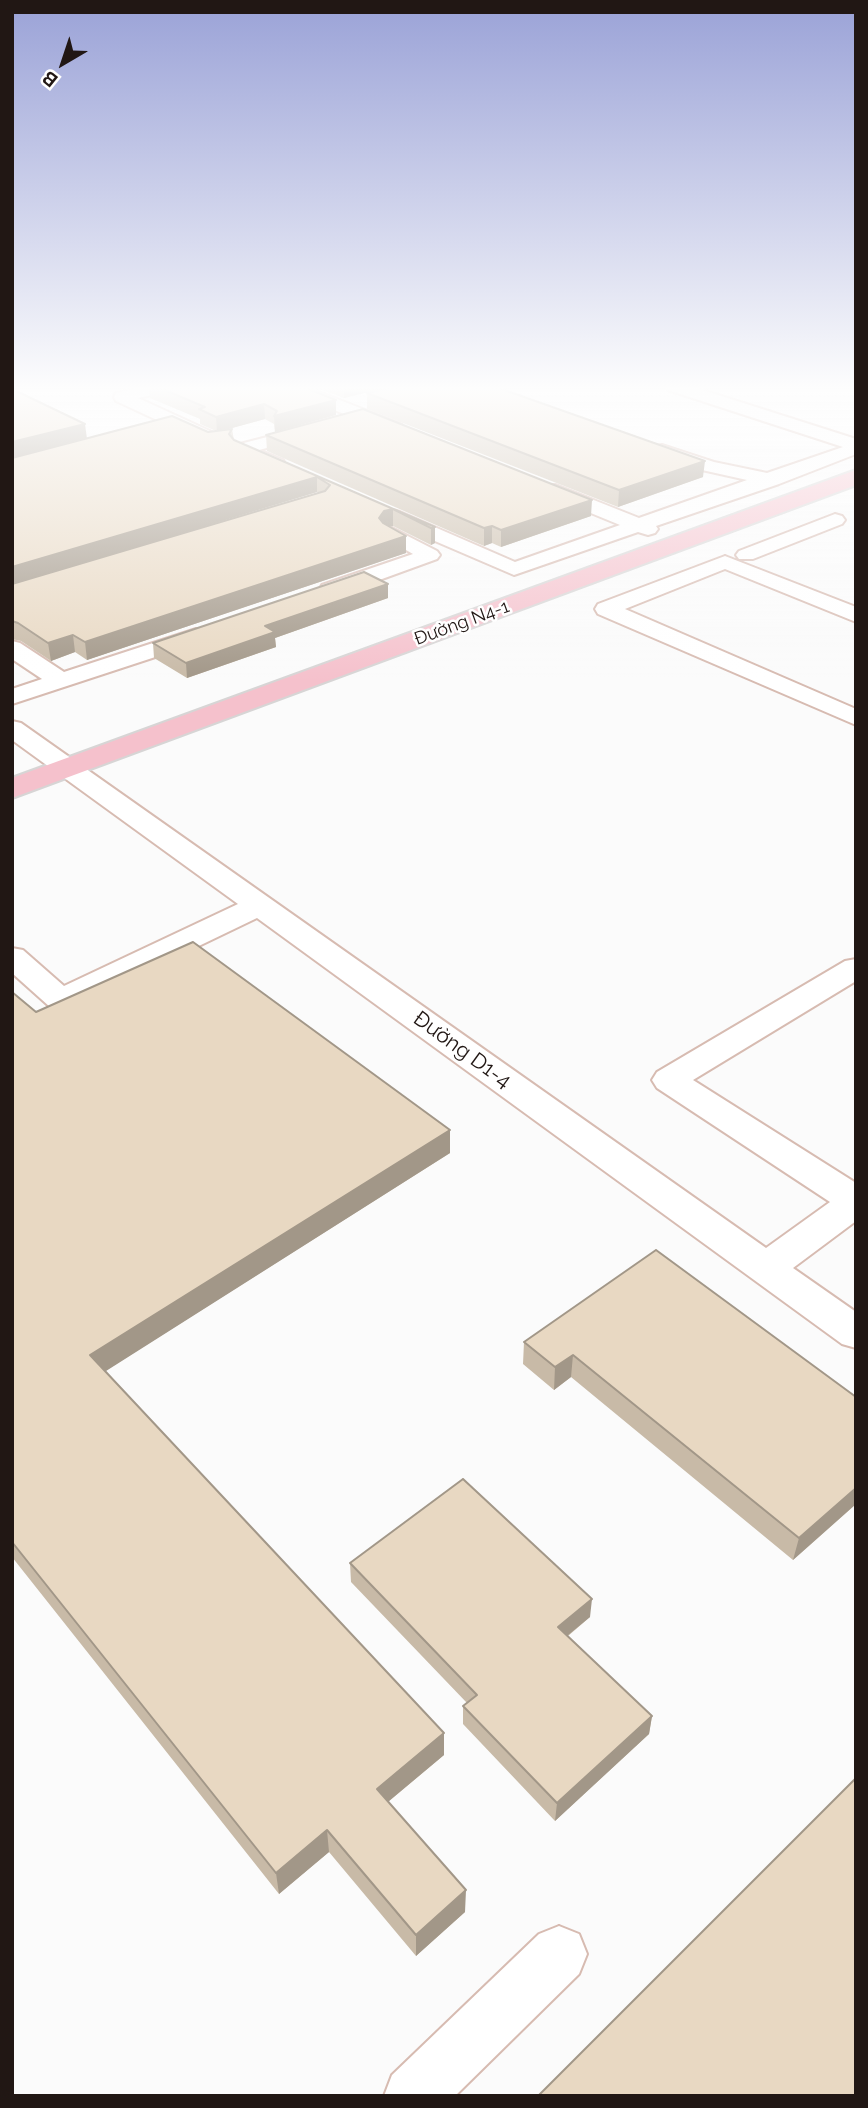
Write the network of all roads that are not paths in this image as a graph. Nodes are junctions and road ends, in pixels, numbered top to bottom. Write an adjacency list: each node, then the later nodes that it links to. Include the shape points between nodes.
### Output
1 (538, 484): 8 (street)
2 (754, 484): 8 (street)
3 (777, 484): 5 (street)
4 (836, 484): 5 (main road, Đường N4-1)
5 (799, 498): 6 (street); 9 (main road, Đường N4-1)
6 (835, 520): 7 (street); 11 (street)
7 (856, 523)
8 (638, 525): 9 (street); 13 (street, via 514,569 378,519 430,555)
9 (681, 542): 10 (main road, Đường N4-1)
10 (656, 551): 12 (street); 21 (main road, Đường N4-1)
11 (746, 555)
12 (701, 571): 14 (street, via 724,562); 19 (street, via 606,608)
13 (313, 595)
14 (856, 615)
15 (210, 631): 17 (street)
16 (12, 648): 17 (street)
17 (60, 680): 18 (street)
18 (12, 697)
19 (856, 718)
20 (12, 728): 21 (street, Đường D1-4)
21 (69, 768): 22 (main road, Đường N4-1); 23 (street, Đường D1-4)
22 (12, 789)
23 (260, 905): 24 (street, via 61,1000); 27 (street, Đường D1-4)
24 (12, 957)
25 (856, 968): 26 (street, via 669,1080)
26 (856, 1202): 27 (street)
27 (766, 1268): 28 (street, Đường D1-4)
28 (856, 1333)
29 (559, 1954): 30 (street)
30 (413, 2096)

